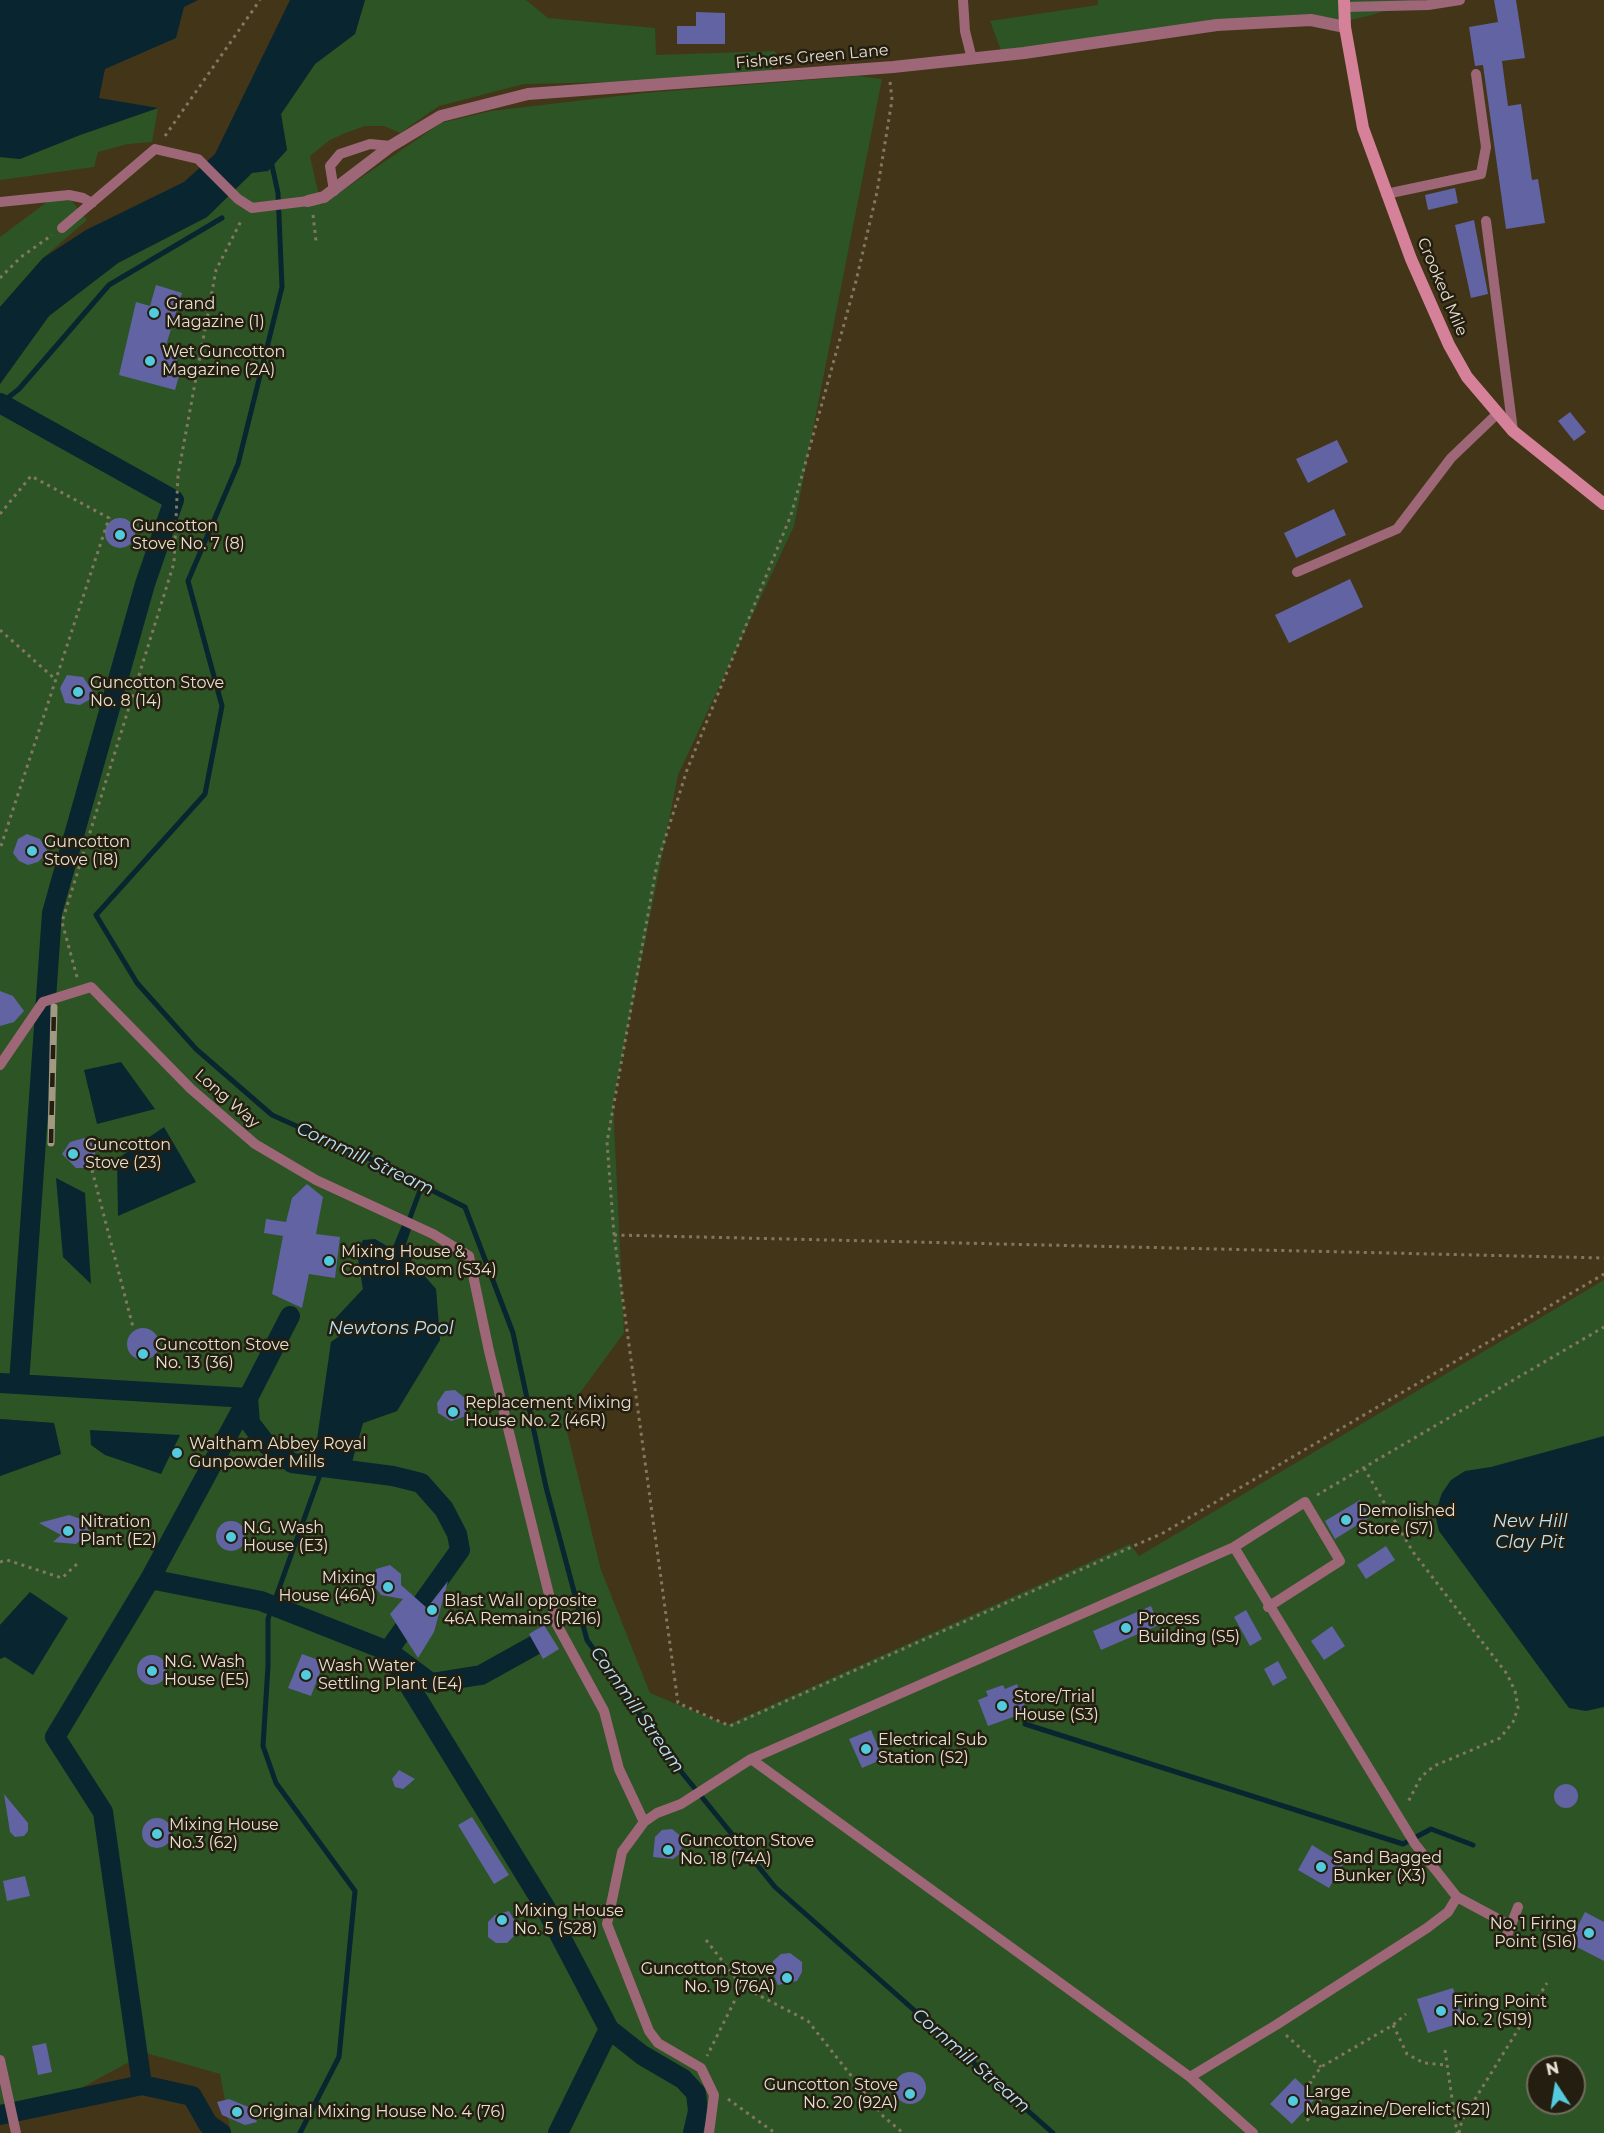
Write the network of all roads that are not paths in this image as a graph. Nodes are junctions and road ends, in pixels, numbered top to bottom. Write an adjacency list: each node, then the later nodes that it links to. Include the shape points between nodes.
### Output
1 (963, 0): 5 (lane)
2 (1460, 0): 3 (lane, via 1428,5)
3 (1345, 4): 4 (main road, Crooked Mile)
4 (1345, 27): 5 (street, Fishers Green Lane, via 1311,20 1217,25); 9 (main road, Crooked Mile, via 1363,128)
5 (972, 59): 7 (street, Fishers Green Lane, via 681,85 528,94 441,116)
6 (1476, 74): 9 (lane, via 1486,147 1481,174)
7 (391, 147): 8 (street, Fishers Green Lane); 8 (lane, via 369,144 340,154 330,166)
8 (334, 191): 10 (street, Fishers Green Lane)
9 (1386, 194): 15 (main road, Crooked Mile, via 1449,345 1467,377)
10 (310, 201): 12 (lane, via 252,208 198,159 155,149)
11 (0, 202): 12 (lane, via 69,195)
12 (92, 203): 14 (lane)
13 (1486, 221): 16 (lane)
14 (62, 228)
15 (1497, 414): 16 (main road, Crooked Mile); 18 (lane, via 1451,458 1397,529)
16 (1513, 431): 17 (main road, Crooked Mile)
17 (1604, 504)
18 (1297, 572)
19 (0, 1065): 23 (lane, Long Way, via 48,1000 91,987 190,1089 255,1144 316,1180 433,1234 469,1256 556,1623 604,1711 619,1768)
20 (1234, 1547): 21 (lane); 21 (lane, via 1305,1502 1340,1561); 22 (lane)
21 (1268, 1607): 24 (lane, via 1412,1839)
22 (751, 1759): 23 (lane); 29 (lane)
23 (644, 1822): 31 (lane, via 619,1860 607,1924 650,2031 658,2043 700,2068 714,2096)
24 (1456, 1897): 26 (lane); 29 (lane, via 1448,1912 1426,1928)
25 (1518, 1906): 26 (lane)
26 (1511, 1926): 27 (lane)
27 (1506, 1938)
28 (0, 2060): 30 (lane)
29 (1190, 2077): 32 (lane)
30 (16, 2133)
31 (709, 2133)
32 (1253, 2133)

